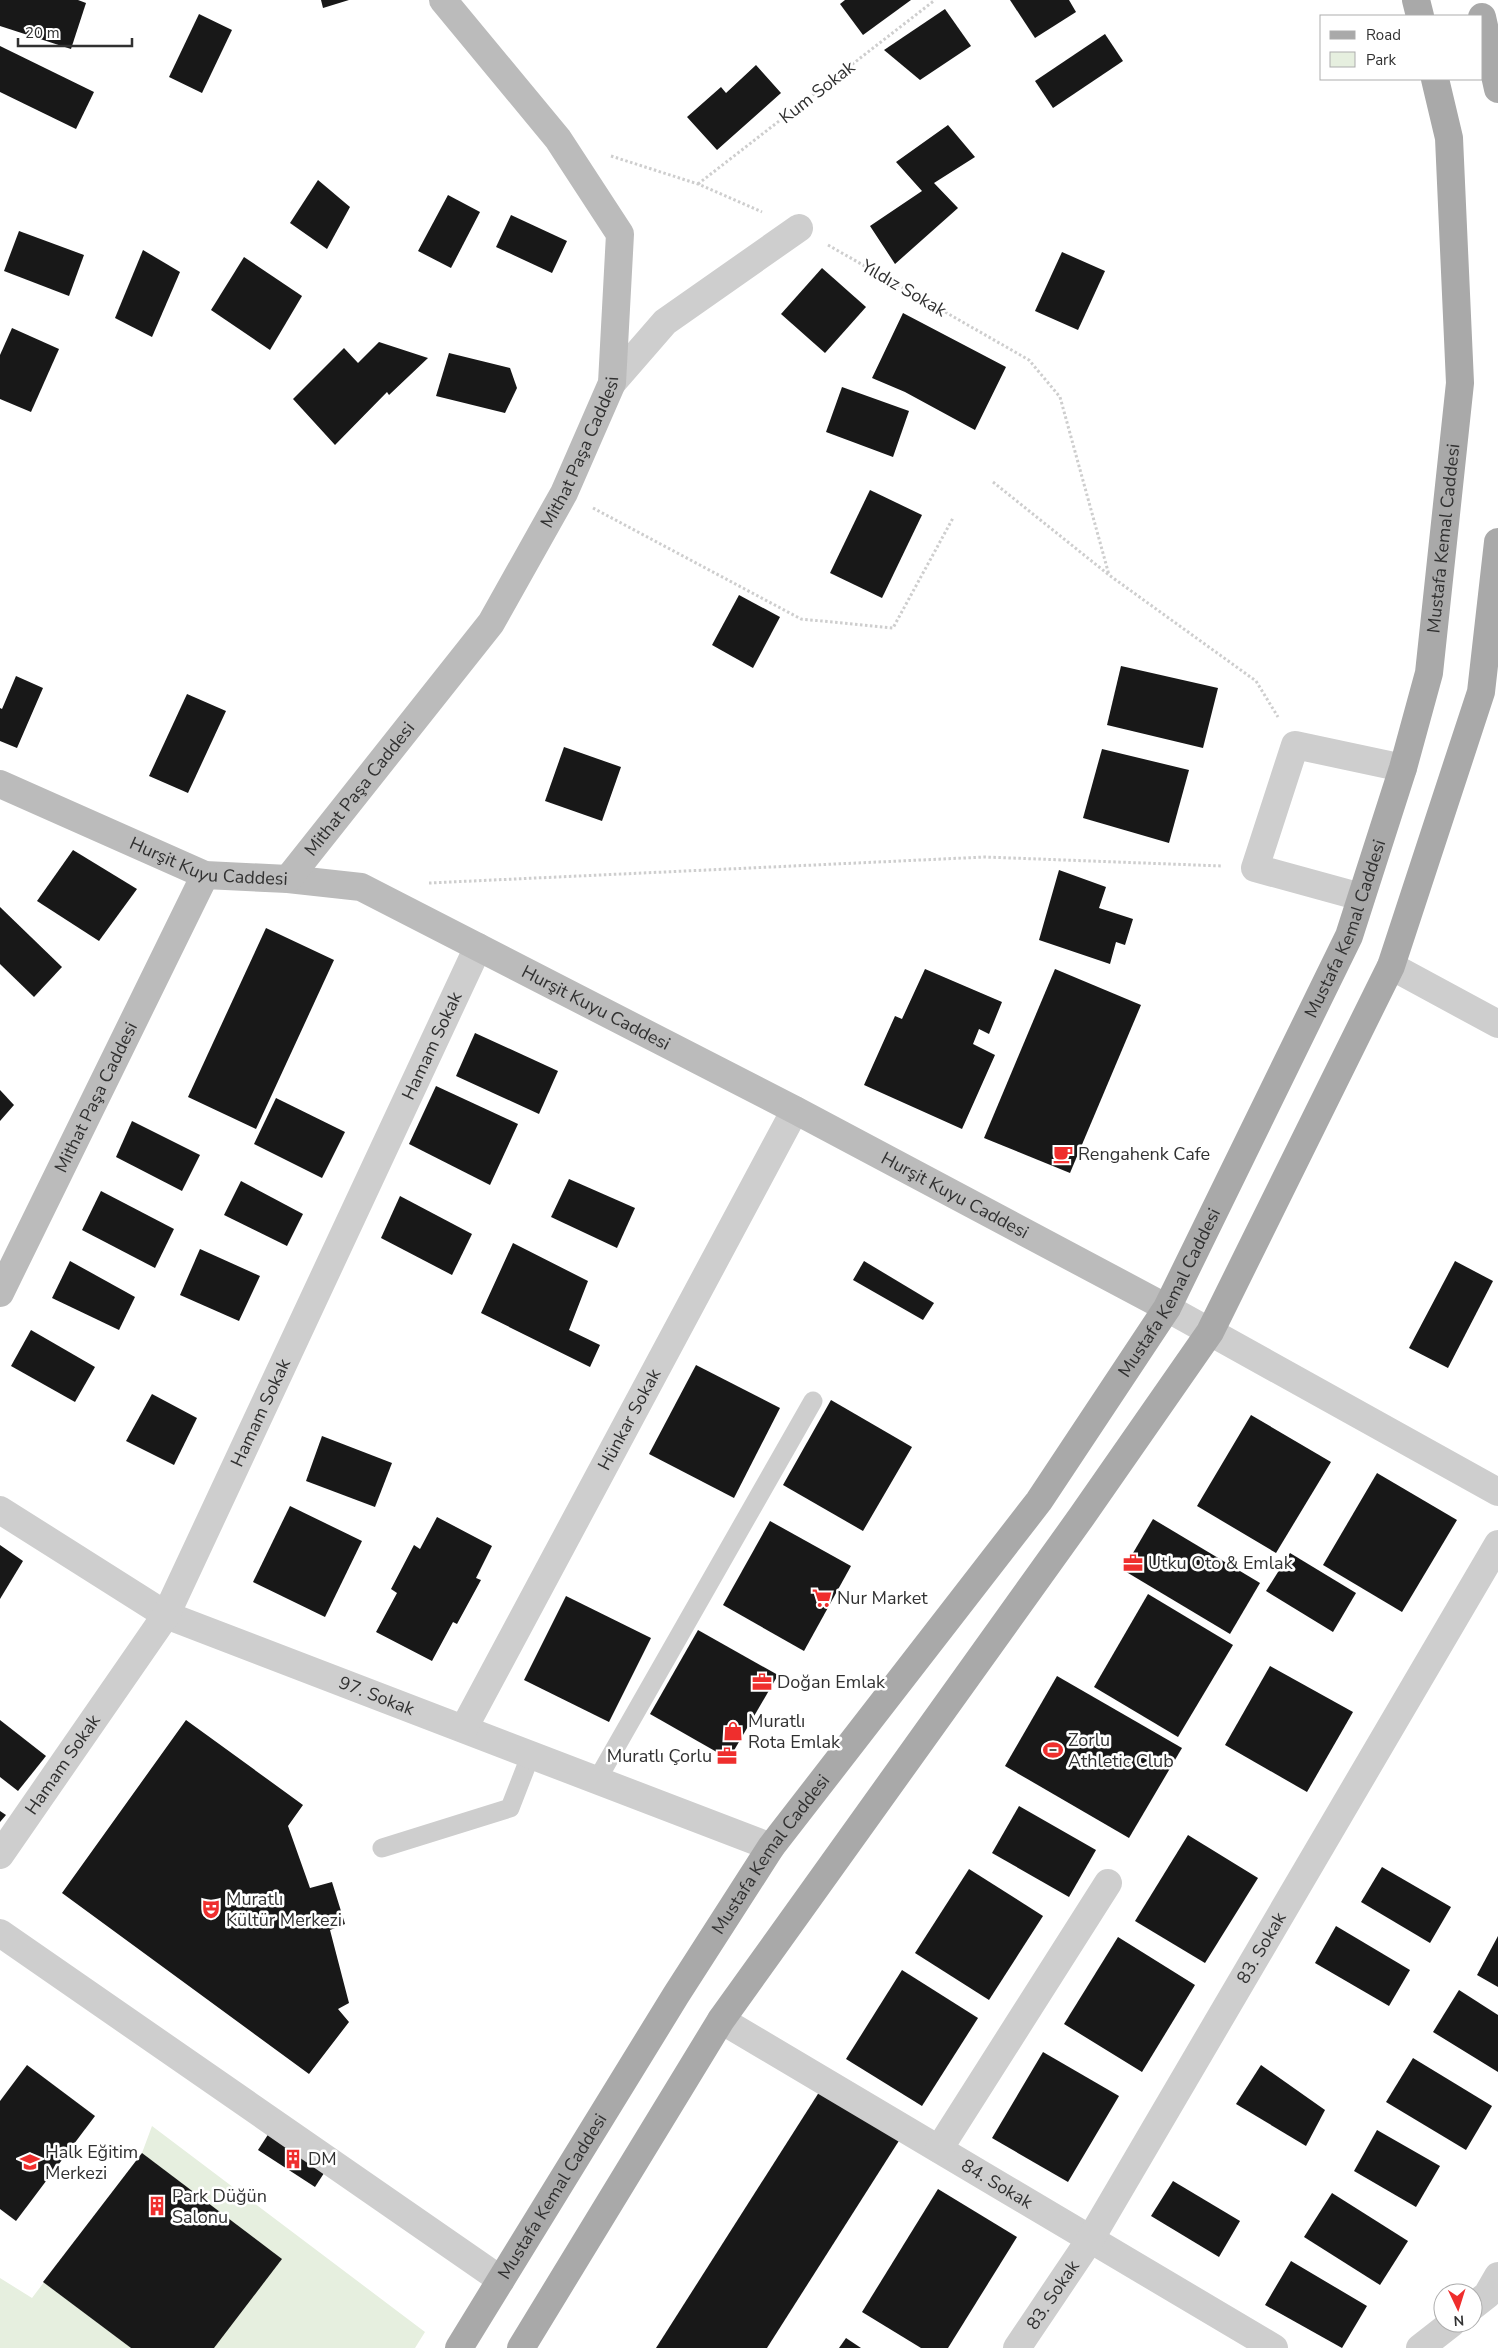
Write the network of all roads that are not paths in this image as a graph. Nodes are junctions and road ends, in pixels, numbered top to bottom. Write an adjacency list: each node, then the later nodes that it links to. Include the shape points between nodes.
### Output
1 (1416, 0): 4 (main road)
2 (1478, 0): 5 (main road)
3 (454, 4): 10 (street, Mithat Paşa Caddesi, via 558,139 620,234)
4 (1420, 15)
5 (1482, 15)
6 (1483, 22): 8 (main road)
7 (1435, 80): 12 (main road, Mustafa Kemal Caddesi, via 1449,138 1460,383 1429,672)
8 (1498, 89)
9 (799, 228): 10 (street, via 665,322)
10 (612, 383): 15 (street, Mithat Paşa Caddesi, via 564,492 491,623)
11 (1498, 542): 18 (main road, via 1481,692)
12 (1403, 768): 16 (main road, Mustafa Kemal Caddesi); 16 (street, via 1296,745 1255,868)
13 (0, 784): 14 (street, Hurşit Kuyu Caddesi)
14 (205, 874): 15 (street, Hurşit Kuyu Caddesi); 21 (street, Mithat Paşa Caddesi)
15 (288, 879): 17 (street, Hurşit Kuyu Caddesi, via 361,887)
16 (1361, 898): 22 (main road, Mustafa Kemal Caddesi, via 1349,936)
17 (478, 947): 20 (street, Hurşit Kuyu Caddesi); 28 (street, Hamam Sokak)
18 (1391, 966): 19 (street); 23 (main road)
19 (1498, 1024)
20 (795, 1110): 22 (street, Hurşit Kuyu Caddesi); 29 (street, Hünkar Sokak)
21 (0, 1293)
22 (1166, 1308): 23 (street); 32 (main road, Mustafa Kemal Caddesi, via 1040,1502)
23 (1210, 1332): 25 (street); 37 (main road)
24 (813, 1401): 31 (lane)
25 (1498, 1492)
26 (0, 1510): 28 (street, 97. Sokak)
27 (1498, 1544): 39 (street, 83. Sokak)
28 (166, 1615): 29 (street, 97. Sokak); 34 (street, Hamam Sokak)
29 (464, 1728): 30 (street, 97. Sokak)
30 (531, 1754): 31 (street, 97. Sokak); 33 (lane, via 510,1808)
31 (598, 1780): 32 (street, 97. Sokak)
32 (772, 1847): 41 (main road, Mustafa Kemal Caddesi, via 676,1995)
33 (382, 1848)
34 (0, 1855)
35 (1108, 1883): 38 (street)
36 (0, 1933): 41 (street)
37 (721, 2020): 38 (street, 84. Sokak); 45 (main road)
38 (939, 2149): 39 (street, 84. Sokak)
39 (1091, 2238): 46 (street, 83. Sokak); 47 (street, 84. Sokak)
40 (1498, 2276): 42 (street)
41 (501, 2280): 44 (main road, Mustafa Kemal Caddesi)
42 (1483, 2298)
43 (1439, 2333): 48 (street)
44 (459, 2348)
45 (522, 2348)
46 (1017, 2348)
47 (1274, 2348)
48 (1420, 2348)

